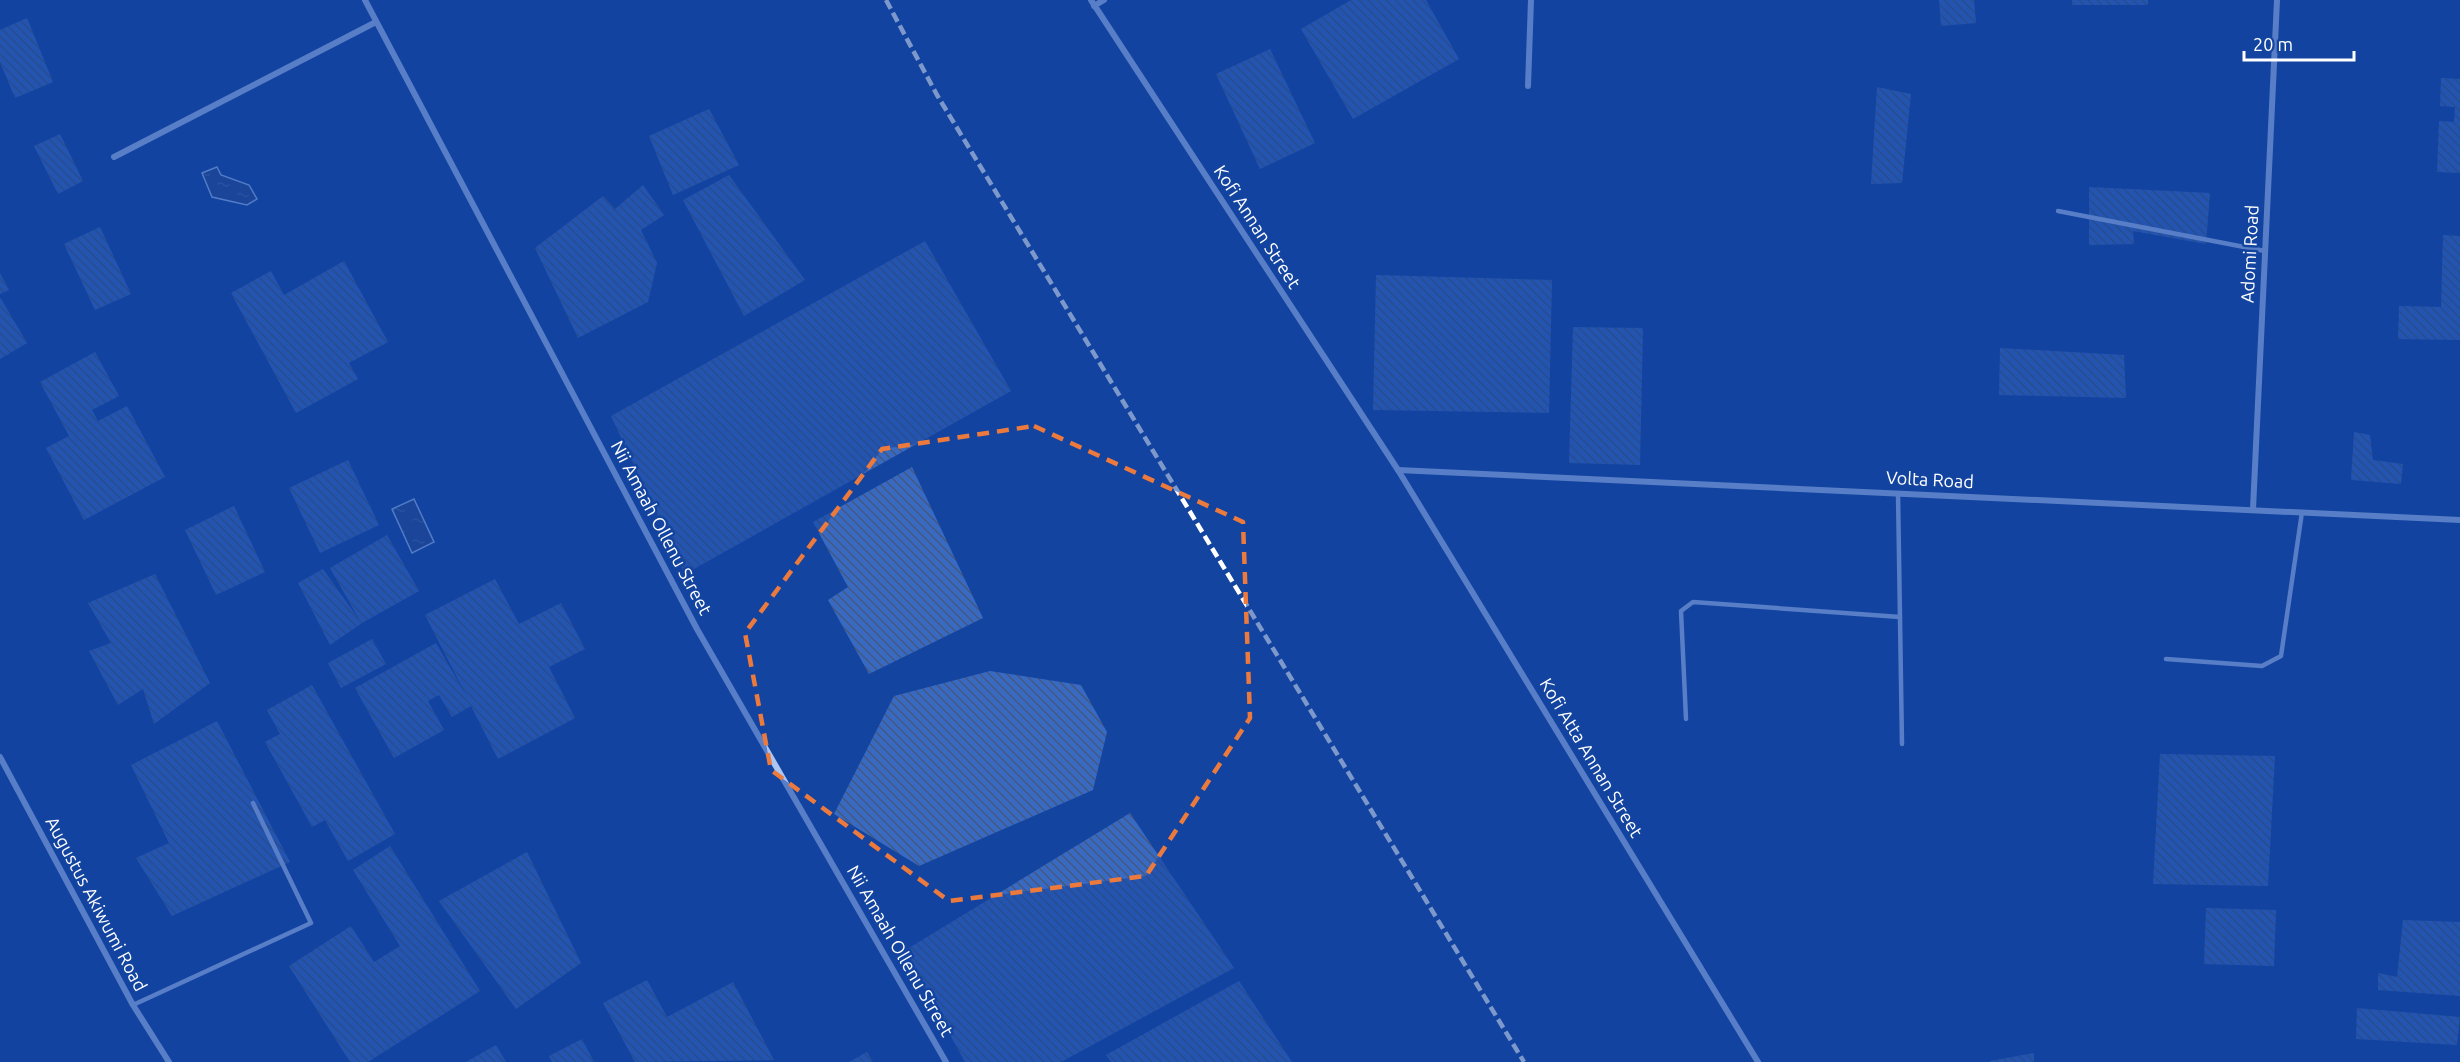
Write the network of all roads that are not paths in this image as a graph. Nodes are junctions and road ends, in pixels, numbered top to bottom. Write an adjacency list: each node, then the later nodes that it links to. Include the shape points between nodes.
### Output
1 (365, 0): 6 (street, Nii Amaah Ollenu Street)
2 (1104, 0): 5 (street)
3 (1531, 0): 7 (street)
4 (2277, 0): 10 (street, Adomi Road)
5 (1093, 3): 11 (street, Kofi Annan Street)
6 (376, 22): 8 (street); 24 (street, Nii Amaah Ollenu Street, via 697,629)
7 (1528, 86)
8 (114, 157)
9 (2058, 211): 10 (lane)
10 (2265, 251): 13 (street, Adomi Road)
11 (1398, 470): 12 (street, Volta Road); 25 (street, Kofi Atta Annan Street)
12 (1898, 493): 13 (street, Volta Road); 16 (lane)
13 (2253, 509): 14 (street, Volta Road)
14 (2302, 512): 15 (street, Volta Road); 17 (lane, via 2281,656 2262,666)
15 (2460, 520)
16 (1900, 617): 18 (lane, via 1693,602 1681,611); 19 (lane)
17 (2166, 659)
18 (1686, 719)
19 (1902, 744)
20 (0, 757): 22 (street, Augustus Akiwumi Road)
21 (253, 803): 22 (lane, via 311,923)
22 (134, 1005): 23 (street, Augustus Akiwumi Road)
23 (169, 1062)
24 (946, 1062)
25 (1758, 1062)

